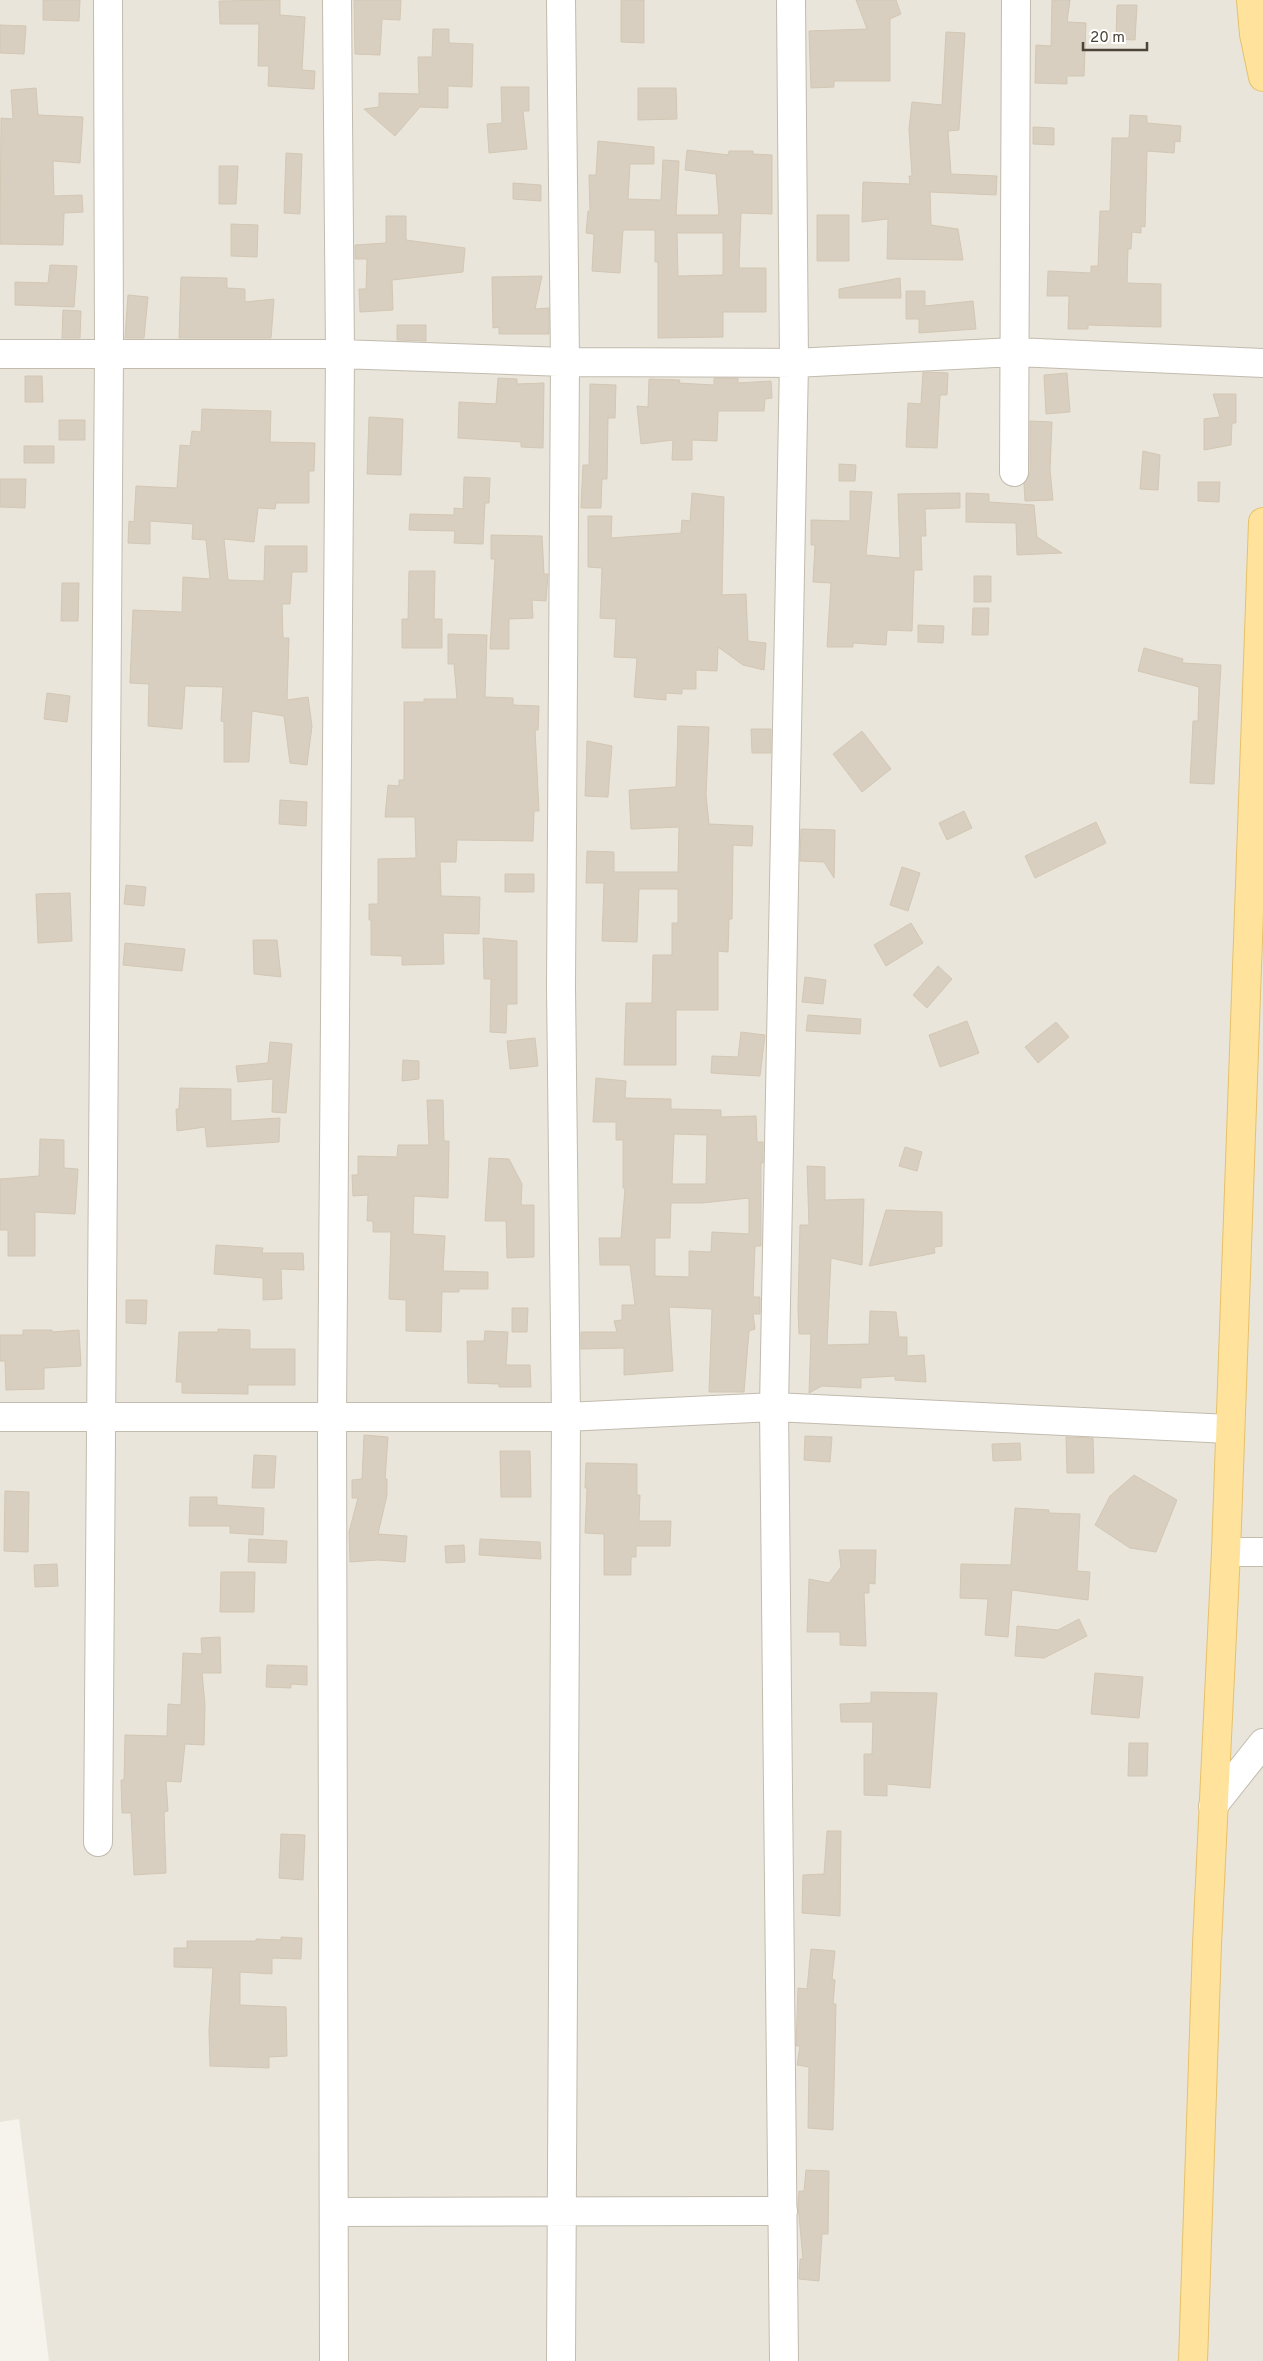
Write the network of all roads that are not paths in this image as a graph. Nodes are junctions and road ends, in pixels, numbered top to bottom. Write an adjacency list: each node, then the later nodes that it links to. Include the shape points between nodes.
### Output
1 (108, 0): 9 (street)
2 (337, 0): 11 (street)
3 (561, 0): 12 (street)
4 (791, 0): 13 (street)
5 (1016, 0): 8 (street)
6 (1251, 0): 7 (main road)
7 (1263, 77)
8 (1015, 352): 13 (street); 14 (street); 15 (street)
9 (109, 353): 10 (street); 11 (street); 22 (street)
10 (0, 354)
11 (340, 354): 12 (street); 23 (street)
12 (565, 362): 13 (street); 21 (street, via 561,987)
13 (794, 363): 19 (street)
14 (1263, 363)
15 (1014, 472)
16 (1263, 522): 17 (main road)
17 (1262, 554): 18 (main road)
18 (1254, 1007): 24 (main road)
19 (774, 1407): 21 (street); 24 (street); 31 (street)
20 (0, 1417): 22 (street)
21 (566, 1417): 23 (street); 30 (street)
22 (102, 1418): 23 (street); 29 (street)
23 (332, 1418): 32 (street)
24 (1230, 1429): 25 (main road)
25 (1226, 1552): 26 (street); 28 (main road)
26 (1263, 1552)
27 (1263, 1743): 28 (street)
28 (1214, 1806): 36 (main road)
29 (98, 1842)
30 (562, 2210): 31 (street); 32 (street); 34 (street)
31 (783, 2211): 35 (street)
32 (334, 2212): 33 (street)
33 (334, 2361)
34 (561, 2361)
35 (784, 2361)
36 (1193, 2361)

